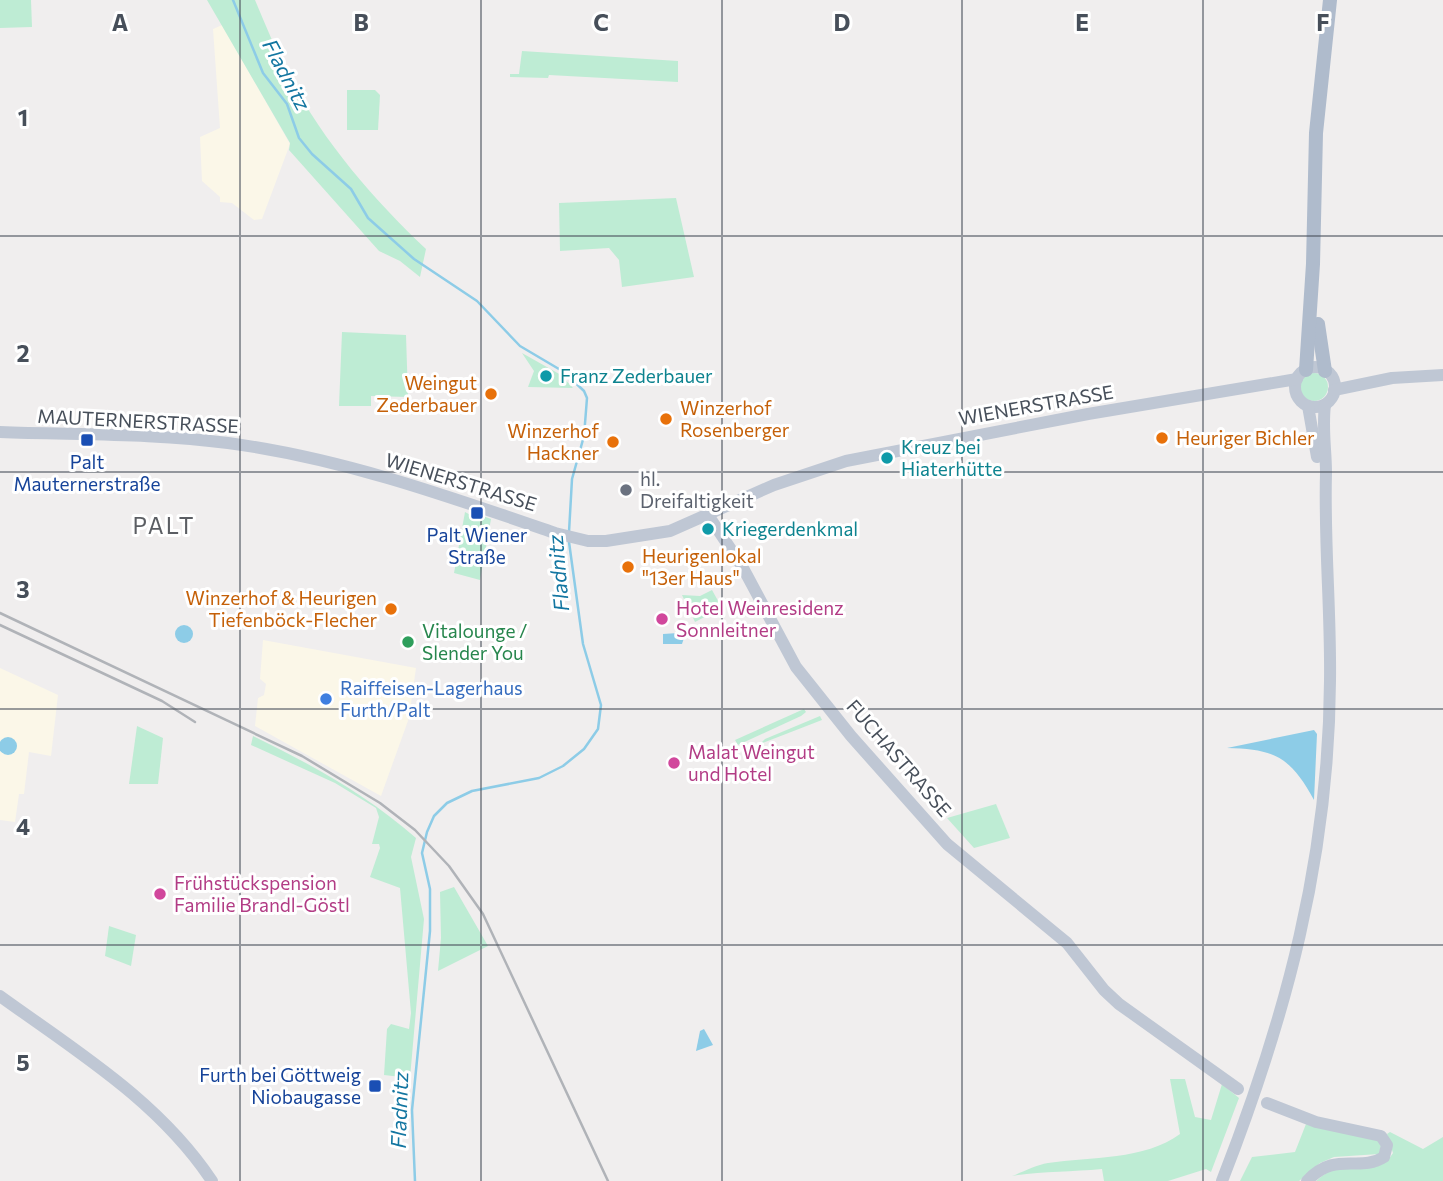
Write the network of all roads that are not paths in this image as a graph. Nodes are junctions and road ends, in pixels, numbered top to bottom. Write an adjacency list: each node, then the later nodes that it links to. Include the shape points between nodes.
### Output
1 (1330, 0): 2 (main road, via 1317,133)
2 (1313, 264): 3 (main road); 4 (main road, via 1321,360)
3 (1302, 374): 4 (street, via 1318,368); 8 (street); 9 (street, WIENERSTRASSE)
4 (1328, 374): 6 (street); 7 (street)
5 (1443, 374): 6 (street)
6 (1392, 378): 7 (street)
7 (1334, 390): 10 (street)
8 (1296, 393): 9 (street, WIENERSTRASSE); 11 (street)
9 (1205, 396): 15 (street, WIENERSTRASSE, via 846,461 774,485)
10 (1325, 404): 11 (street); 14 (street)
11 (1308, 406): 14 (street)
12 (0, 432): 13 (street, MAUTERNERSTRASSE, via 207,441)
13 (274, 452): 15 (street, WIENERSTRASSE, via 355,467 578,539 644,536)
14 (1324, 494): 20 (street, via 1330,725 1313,875 1277,1027)
15 (708, 515): 17 (street, FUCHASTRASSE, via 742,566 796,667 947,844 1067,943 1104,990)
16 (0, 996): 19 (street, via 134,1094 186,1146)
17 (1238, 1089)
18 (1267, 1103): 21 (street, via 1316,1122 1381,1136 1387,1145 1377,1162 1336,1163)
19 (212, 1181)
20 (1222, 1181)
21 (1307, 1181)

